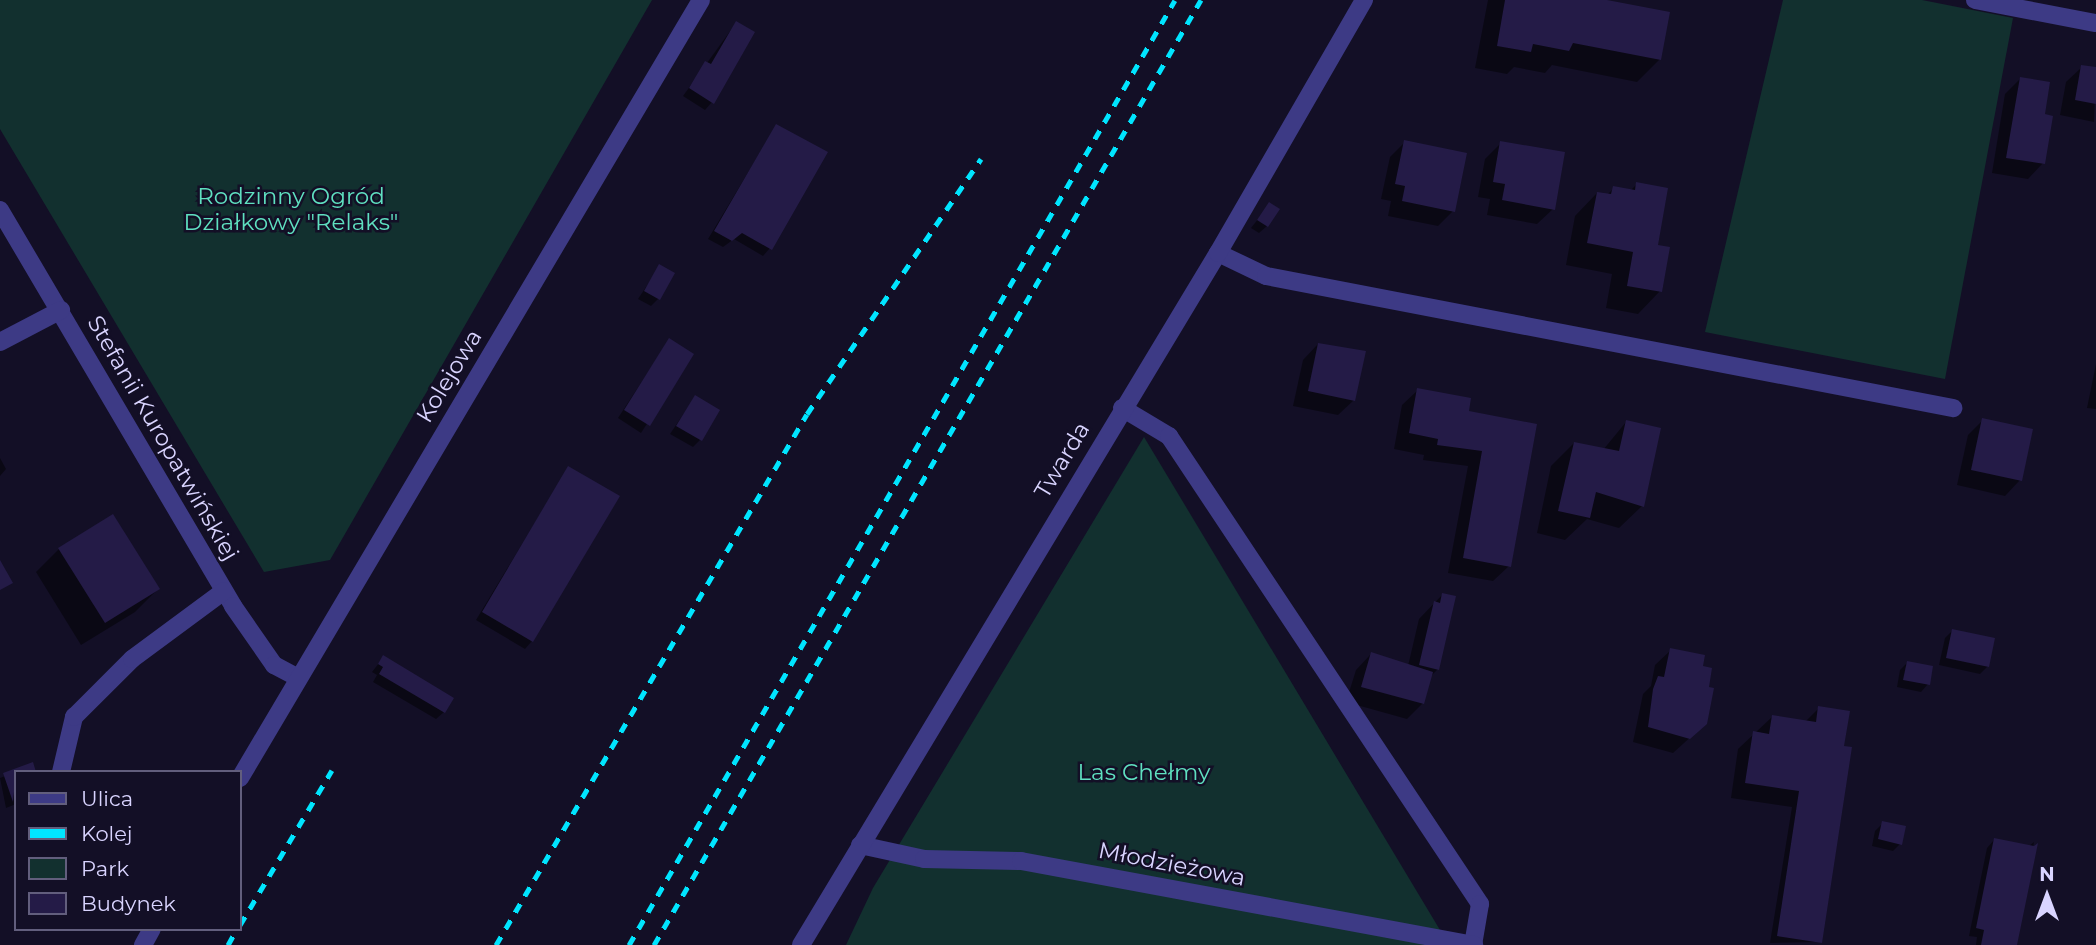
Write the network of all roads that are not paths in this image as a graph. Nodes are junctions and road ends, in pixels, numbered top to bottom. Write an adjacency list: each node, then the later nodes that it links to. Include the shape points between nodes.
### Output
1 (701, 0): 12 (street, Kolejowa)
2 (1364, 0): 6 (street, Twarda)
3 (1975, 0): 4 (street)
4 (2096, 23)
5 (0, 210): 7 (street, Stefanii Kuropatwińskiej)
6 (1218, 253): 9 (street, Twarda); 10 (street, via 1266,276)
7 (61, 310): 8 (street); 11 (street, Stefanii Kuropatwińskiej)
8 (0, 342)
9 (1122, 408): 15 (street, Twarda); 17 (street, via 1169,436 1480,904)
10 (1953, 408)
11 (224, 591): 12 (street, Stefanii Kuropatwińskiej, via 274,665); 13 (street, via 132,659 74,717)
12 (298, 678): 14 (street, Kolejowa)
13 (61, 770)
14 (242, 775)
15 (860, 845): 16 (street, Twarda); 17 (street, Młodzieżowa, via 924,859 1021,861)
16 (801, 945)
17 (1474, 945)

